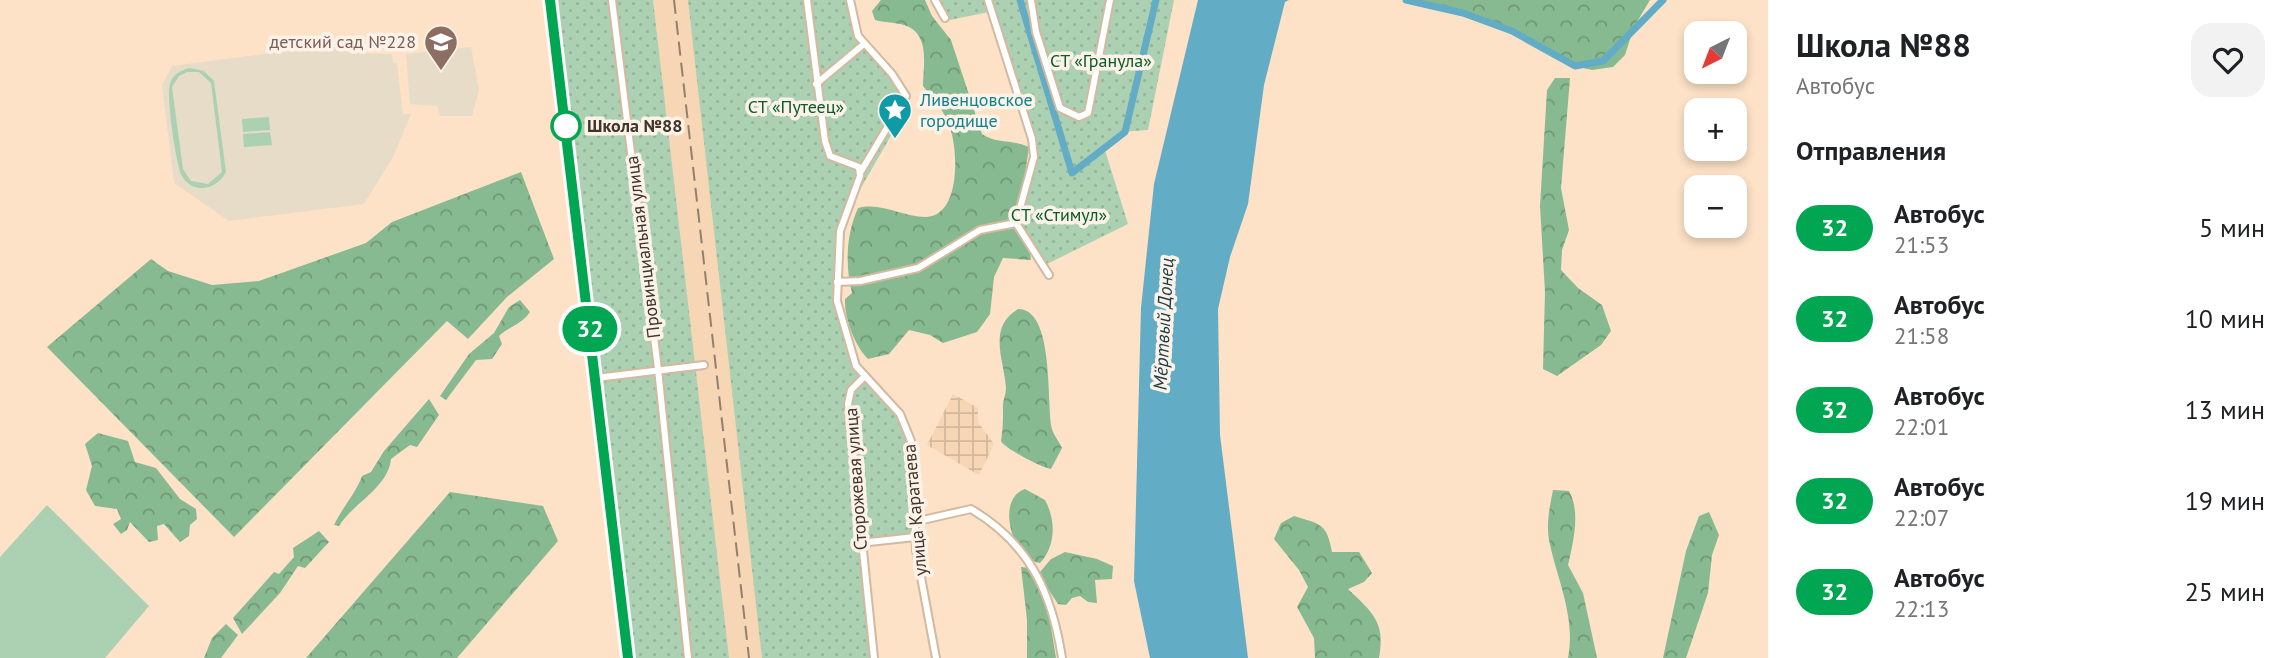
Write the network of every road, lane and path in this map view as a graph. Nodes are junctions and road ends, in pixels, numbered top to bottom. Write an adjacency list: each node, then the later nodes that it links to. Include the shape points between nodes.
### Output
1 (550, 0): 19 (street)
2 (612, 0): 17 (street, Провинциальная улица)
3 (807, 0): 11 (street)
4 (850, 0): 10 (street)
5 (935, 0): 9 (street)
6 (988, 0): 13 (street, via 1032,139 1034,157)
7 (1031, 0): 8 (street, via 1060,108 1079,117 1088,113)
8 (1110, 0)
9 (946, 18)
10 (864, 44): 11 (street); 12 (street, via 906,96)
11 (816, 83): 12 (street, via 830,156 855,164)
12 (860, 173): 15 (street, via 841,231)
13 (1016, 223): 14 (street); 15 (street, via 980,230 918,268)
14 (1049, 275)
15 (837, 282): 18 (street, via 840,316)
16 (704, 365): 17 (street)
17 (657, 369): 19 (street); 24 (street, Провинциальная улица)
18 (864, 377): 20 (street, улица Каратаева, via 900,414 911,441); 22 (street, Сторожевая улица, via 852,390 848,404)
19 (596, 378): 23 (street)
20 (915, 522): 21 (street, улица Каратаева); 27 (street, via 967,508 1001,533 1048,594)
21 (915, 537): 22 (street); 26 (street, улица Каратаева)
22 (860, 543): 25 (street, Сторожевая улица)
23 (628, 658)
24 (688, 658)
25 (874, 658)
26 (936, 658)
27 (1062, 658)

